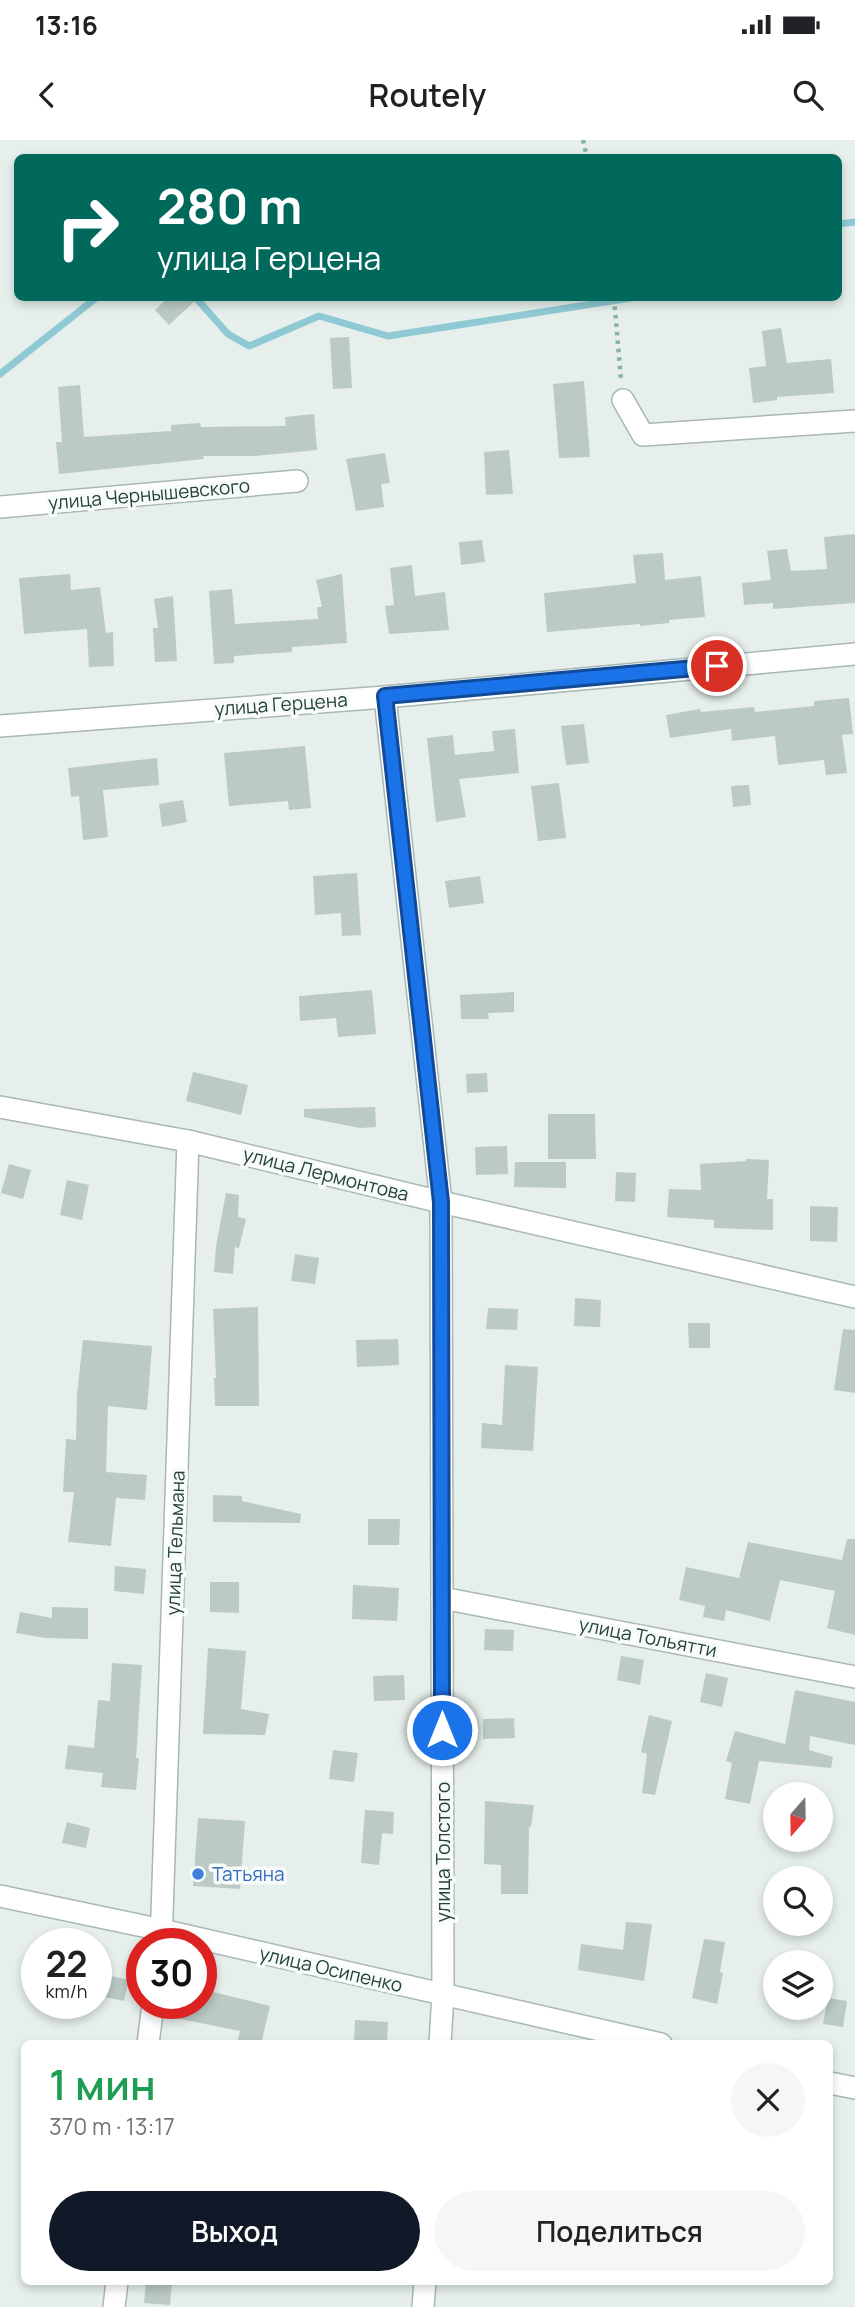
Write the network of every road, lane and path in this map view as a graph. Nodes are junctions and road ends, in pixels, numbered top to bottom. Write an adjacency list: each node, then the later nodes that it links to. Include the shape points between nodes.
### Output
1 (614, 301): 2 (path)
2 (623, 400): 3 (street, via 643,435)
3 (855, 421)
4 (297, 481): 5 (street, улица Чернышевского)
5 (0, 507)
6 (855, 654): 7 (street, улица Герцена)
7 (385, 696): 8 (street, улица Герцена); 11 (street, улица Толстого)
8 (0, 726)
9 (0, 1107): 10 (street, улица Лермонтова)
10 (188, 1141): 11 (street, улица Лермонтова); 17 (street, улица Тельмана)
11 (441, 1202): 12 (street, улица Лермонтова); 13 (street, улица Толстого)
12 (855, 1297)
13 (442, 1598): 14 (street, улица Тольятти); 19 (street, улица Толстого)
14 (855, 1677)
15 (0, 1896): 16 (street, улица Осипенко)
16 (126, 1928)
17 (162, 1928)
18 (217, 1948): 19 (street, улица Осипенко)
19 (443, 1994): 22 (street, улица Толстого); 23 (street, улица Осипенко)
20 (151, 2019): 21 (street)
21 (148, 2040)
22 (440, 2040)
23 (644, 2040)
24 (833, 2084): 25 (street)
25 (855, 2088)
26 (117, 2285): 28 (street)
27 (425, 2285): 29 (street)
28 (114, 2307)
29 (423, 2307)

